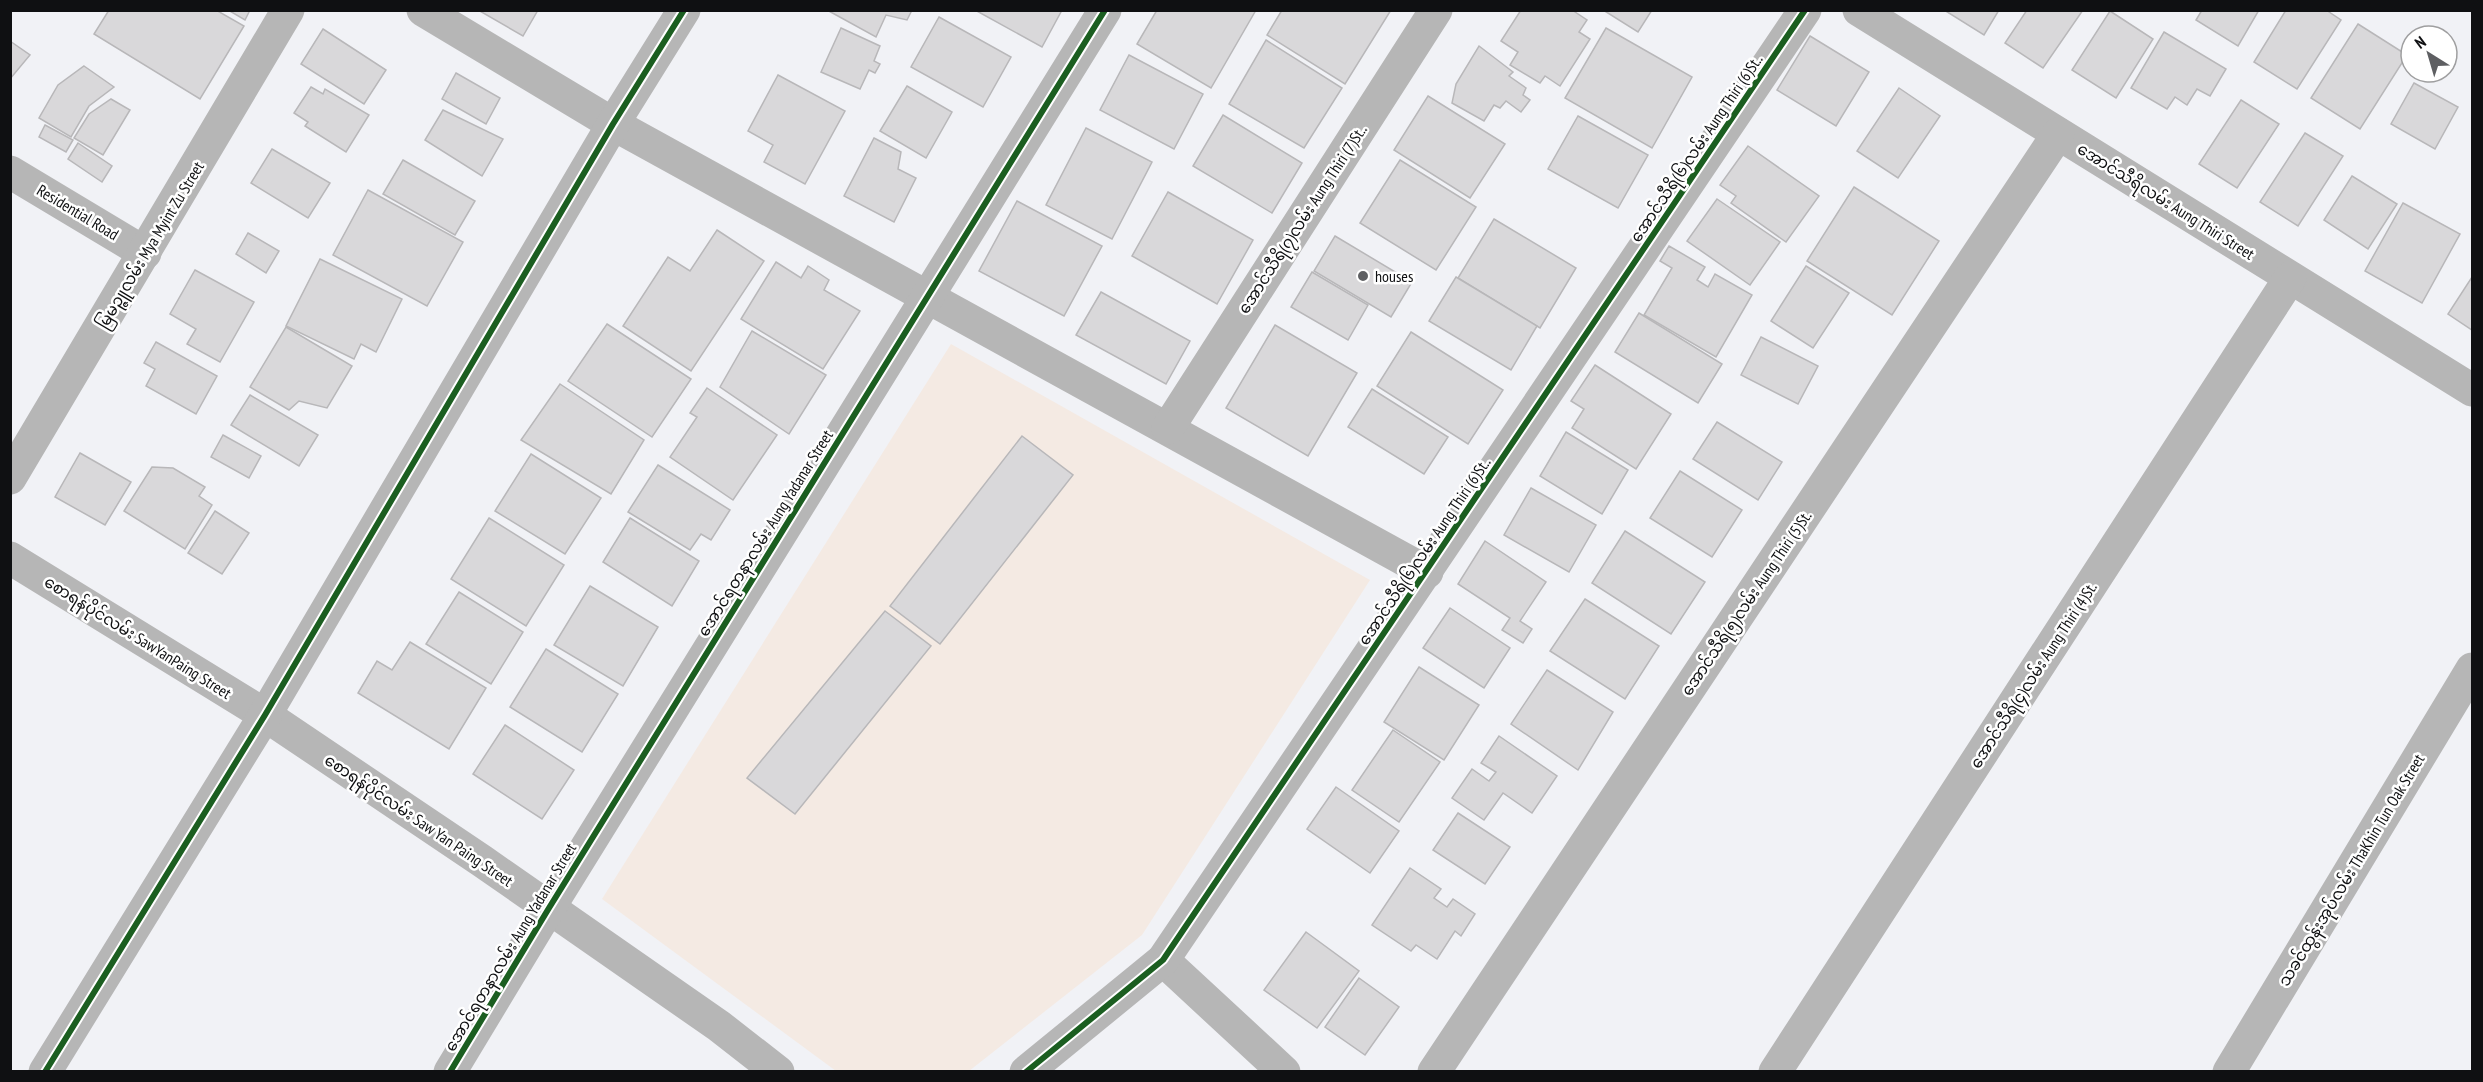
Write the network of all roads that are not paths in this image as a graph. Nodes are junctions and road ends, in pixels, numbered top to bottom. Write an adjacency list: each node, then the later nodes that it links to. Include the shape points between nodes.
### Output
1 (288, 10): 11 (street, မြမဉ္ဇူလမ်း Mya Myint Zu Street)
2 (423, 10): 8 (street)
3 (684, 10): 8 (street)
4 (1105, 10): 13 (street, အောင်ရတနာလမ်း Aung Yadanar Street)
5 (1436, 10): 15 (street, အောင်သီရိ(၇)လမ်း Aung Thiri (7)St..)
6 (1805, 10): 18 (street, အောင်သီရိ(၆)လမ်း Aung Thiri (6)St..)
7 (1859, 10): 9 (street, အောင်သီရိလမ်း Aung Thiri Street)
8 (613, 124): 13 (street); 20 (street)
9 (2058, 134): 12 (street, အောင်သီရိလမ်း Aung Thiri Street); 28 (street, အောင်သီရိ(၅)လမ်း Aung Thiri (5)St.)
10 (10, 172): 11 (street, Residential Road)
11 (145, 253): 16 (street, မြမဉ္ဇူလမ်း Mya Myint Zu Street)
12 (2290, 278): 14 (street, အောင်သီရိလမ်း Aung Thiri Street); 29 (street, အောင်သီရိ(၄)လမ်း Aung Thiri (4)St.)
13 (928, 296): 15 (street); 21 (street, အောင်ရတနာလမ်း Aung Yadanar Street)
14 (2472, 390)
15 (1168, 428): 18 (street)
16 (10, 478)
17 (10, 558): 20 (street, စောရန်ပိုင်လမ်း SawYanPaing Street)
18 (1427, 572): 22 (street, အောင်သီရိ(၆)လမ်း Aung Thiri (6)St..)
19 (2472, 669): 30 (street, သခင်ထွန်းအုပ်လမ်း ThaKhin Tun Oak Street)
20 (265, 715): 21 (street, စောရန်ပိုင်လမ်း Saw Yan Paing Street); 23 (street)
21 (549, 908): 24 (street, အောင်ရတနာလမ်း Aung Yadanar Street); 25 (street, စောရန်ပိုင်လမ်း Saw Yan Paing Street)
22 (1163, 960): 26 (street, အောင်သီရိ(၆)လမ်း Aung Thiri (6)St..); 27 (street)
23 (45, 1071)
24 (450, 1071)
25 (778, 1071)
26 (1026, 1071)
27 (1284, 1071)
28 (1434, 1071)
29 (1775, 1071)
30 (2229, 1071)

